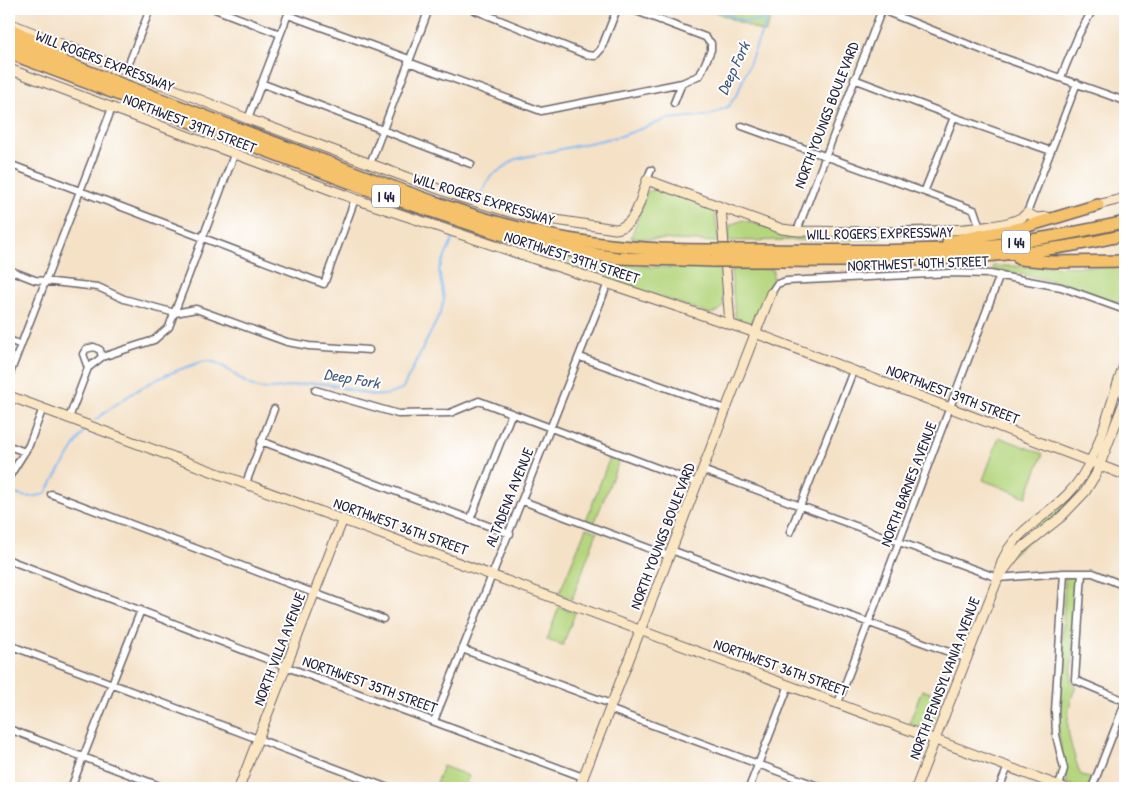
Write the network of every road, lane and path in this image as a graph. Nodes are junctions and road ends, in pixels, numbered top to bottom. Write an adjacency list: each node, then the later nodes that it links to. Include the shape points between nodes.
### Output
1 (150, 9): 18 (street)
2 (215, 9): 12 (street)
3 (429, 9): 16 (street)
4 (472, 9): 5 (street, via 595,56 601,50)
5 (617, 9)
6 (630, 9): 24 (street, via 705,37 710,43 700,75)
7 (882, 9): 21 (street, via 987,52); 22 (street, NORTH YOUNGS BOULEVARD)
8 (1093, 9): 21 (street, via 1078,34)
9 (289, 12): 12 (street); 16 (street)
10 (9, 24): 18 (main road, NORTHWEST 39TH STREET)
11 (9, 28): 19 (highway)
12 (280, 34): 23 (street)
13 (9, 41): 19 (highway, WILL ROGERS EXPRESSWAY / I 44)
14 (9, 53): 20 (highway, WILL ROGERS EXPRESSWAY / I 44)
15 (9, 61): 20 (highway)
16 (409, 61): 24 (street, via 541,112); 32 (street)
17 (9, 68): 28 (main road, NORTHWEST 39TH STREET)
18 (126, 71): 30 (main road, NORTHWEST 39TH STREET)
19 (94, 73): 57 (highway, WILL ROGERS EXPRESSWAY / I 44, via 382,182 499,222 608,245)
20 (72, 77): 57 (highway, WILL ROGERS EXPRESSWAY / I 44, via 366,189 500,234 617,258)
21 (1061, 77): 25 (street)
22 (854, 79): 29 (street); 35 (street, NORTH YOUNGS BOULEVARD)
23 (261, 83): 30 (street); 32 (street)
24 (682, 83): 27 (street)
25 (1077, 83): 26 (street); 33 (street)
26 (1125, 101)
27 (674, 103)
28 (112, 108): 34 (main road, NORTHWEST 39TH STREET); 41 (street)
29 (954, 117): 33 (street); 42 (street)
30 (248, 119): 37 (main road, NORTHWEST 39TH STREET)
31 (742, 126): 35 (street)
32 (382, 131): 37 (street); 38 (street)
33 (1052, 151): 47 (street)
34 (234, 155): 43 (main road, NORTHWEST 39TH STREET); 54 (street)
35 (826, 156): 42 (street); 52 (street, NORTH YOUNGS BOULEVARD)
36 (9, 164): 41 (street)
37 (370, 164): 40 (main road, NORTHWEST 39TH STREET, via 516,214 615,229 626,227)
38 (471, 164)
39 (651, 170): 40 (street)
40 (647, 180): 46 (main road)
41 (80, 190): 54 (street); 62 (street)
42 (925, 190): 50 (street, via 974,210)
43 (355, 198): 54 (street, via 324,284); 63 (main road, NORTHWEST 39TH STREET)
44 (1125, 198): 45 (main road)
45 (1098, 205): 47 (main road, via 1041,219); 55 (highway, via 1014,230)
46 (721, 207): 48 (main road); 51 (main road)
47 (1027, 213): 50 (main road, via 1017,221)
48 (743, 215): 51 (main road, via 730,219); 52 (main road)
49 (1125, 222): 55 (highway, WILL ROGERS EXPRESSWAY / I 44, via 987,246)
50 (980, 228): 52 (main road)
51 (723, 230): 67 (main road)
52 (797, 231)
53 (1125, 235): 58 (highway, WILL ROGERS EXPRESSWAY / I 44, via 1064,248)
54 (202, 238): 66 (street)
55 (905, 249): 56 (highway, WILL ROGERS EXPRESSWAY / I 44)
56 (738, 255): 57 (highway, WILL ROGERS EXPRESSWAY / I 44, bridge); 58 (highway, WILL ROGERS EXPRESSWAY / I 44, via 946,260)
57 (712, 256)
58 (994, 257): 59 (highway, via 1053,262)
59 (1125, 261)
60 (9, 270): 62 (street)
61 (1000, 275): 64 (street, NORTHWEST 40TH STREET, via 950,273 786,281 774,286); 65 (street, NORTHWEST 40TH STREET, via 1061,287); 83 (street, NORTH BARNES AVENUE)
62 (46, 281): 66 (street, via 98,287); 70 (street)
63 (608, 283): 67 (main road, NORTHWEST 39TH STREET); 73 (street, ALTADENA AVENUE)
64 (771, 293): 68 (main road, NORTH YOUNGS BOULEVARD)
65 (1125, 310)
66 (175, 313): 71 (street, via 196,309 287,342); 72 (street, via 169,327 154,340)
67 (730, 324): 68 (main road, NORTHWEST 39TH STREET)
68 (756, 334): 76 (main road, NORTHWEST 39TH STREET); 85 (main road, NORTH YOUNGS BOULEVARD)
69 (9, 340): 70 (street)
70 (20, 345): 78 (street)
71 (369, 350)
72 (102, 357): 75 (street); 75 (street, via 100,350 94,347 86,349 83,354)
73 (580, 357): 85 (street); 88 (street, ALTADENA AVENUE)
74 (1125, 362): 77 (main road, NORTH PENNSYLVANIA AVENUE)
75 (88, 368): 87 (street)
76 (853, 371): 83 (main road, NORTHWEST 39TH STREET); 101 (street)
77 (1121, 373): 81 (main road); 92 (main road, NORTH PENNSYLVANIA AVENUE, via 1107,419)
78 (9, 376)
79 (316, 390): 86 (street, via 398,414 450,413 479,401)
80 (9, 396): 82 (main road, NORTHWEST 36TH STREET)
81 (1125, 400): 93 (main road, NORTH PENNSYLVANIA AVENUE)
82 (43, 408): 87 (main road, NORTHWEST 36TH STREET); 91 (street)
83 (951, 408): 92 (main road, NORTHWEST 39TH STREET); 106 (street, NORTH BARNES AVENUE)
84 (274, 409): 89 (street)
85 (726, 409): 94 (main road, NORTH YOUNGS BOULEVARD)
86 (511, 414): 88 (street); 103 (street)
87 (69, 418): 97 (main road, NORTHWEST 36TH STREET)
88 (552, 428): 98 (street); 100 (street, ALTADENA AVENUE)
89 (261, 441): 97 (street); 103 (street)
90 (9, 446): 91 (street)
91 (25, 452): 96 (street)
92 (1089, 461): 93 (main road, NORTHWEST 39TH STREET); 112 (main road, NORTH PENNSYLVANIA AVENUE, via 1067,495 1012,543 999,566)
93 (1100, 465): 95 (main road, NORTHWEST 39TH STREET); 112 (main road, NORTH PENNSYLVANIA AVENUE, via 1079,500 1019,550)
94 (702, 470): 98 (main road, NORTH YOUNGS BOULEVARD); 101 (street)
95 (1125, 475)
96 (9, 477)
97 (246, 483): 102 (main road, NORTHWEST 36TH STREET)
98 (697, 483): 107 (main road, NORTH YOUNGS BOULEVARD)
99 (51, 494): 114 (street)
100 (523, 501): 105 (street, ALTADENA AVENUE); 107 (street)
101 (801, 505): 104 (street); 106 (street)
102 (343, 519): 111 (main road, NORTHWEST 36TH STREET); 114 (main road, NORTH VILLA AVENUE)
103 (470, 520): 105 (street)
104 (790, 532)
105 (510, 534): 111 (street, ALTADENA AVENUE)
106 (900, 542): 112 (street); 117 (street, NORTH BARNES AVENUE)
107 (670, 553): 117 (street); 118 (main road, NORTH YOUNGS BOULEVARD)
108 (9, 560): 115 (street, NORTHWEST 35TH STREET)
109 (1064, 573): 110 (street); 112 (street); 136 (street, via 1055,711 1056,735 1064,769)
110 (1082, 573): 113 (street, via 1093,573); 125 (street, via 1075,680)
111 (492, 574): 118 (main road, NORTHWEST 36TH STREET); 120 (street, ALTADENA AVENUE)
112 (998, 578): 121 (main road, NORTH PENNSYLVANIA AVENUE)
113 (1125, 586)
114 (315, 594): 116 (street); 122 (main road, NORTH VILLA AVENUE)
115 (141, 610): 122 (street, NORTHWEST 35TH STREET); 123 (street)
116 (383, 619)
117 (869, 623): 121 (street); 126 (street, NORTH BARNES AVENUE)
118 (640, 629): 124 (main road, NORTHWEST 36TH STREET); 127 (main road, NORTH YOUNGS BOULEVARD)
119 (9, 645): 123 (street)
120 (462, 649): 127 (street); 128 (street, ALTADENA AVENUE)
121 (965, 658): 130 (main road, NORTH PENNSYLVANIA AVENUE)
122 (287, 666): 128 (street, NORTHWEST 35TH STREET); 131 (main road, NORTH VILLA AVENUE)
123 (112, 684): 131 (street); 132 (street)
124 (789, 685): 126 (main road, NORTHWEST 36TH STREET); 133 (street)
125 (1125, 702): 146 (street)
126 (838, 703): 130 (main road, NORTHWEST 36TH STREET)
127 (610, 707): 133 (street); 135 (main road, NORTH YOUNGS BOULEVARD)
128 (434, 721): 135 (street, NORTHWEST 35TH STREET)
129 (9, 728): 132 (street)
130 (935, 739): 134 (main road, NORTHWEST 36TH STREET); 144 (main road, NORTH PENNSYLVANIA AVENUE)
131 (258, 740): 139 (main road, NORTH VILLA AVENUE); 140 (street)
132 (83, 757): 137 (street); 138 (street)
133 (758, 765): 142 (street); 143 (street)
134 (1008, 766): 136 (main road, NORTHWEST 36TH STREET); 145 (street)
135 (583, 777): 141 (main road, NORTH YOUNGS BOULEVARD)
136 (1062, 787)
137 (71, 788)
138 (165, 788)
139 (239, 788)
140 (388, 788)
141 (581, 788)
142 (749, 788)
143 (823, 788)
144 (916, 788)
145 (1000, 788)
146 (1092, 788)

